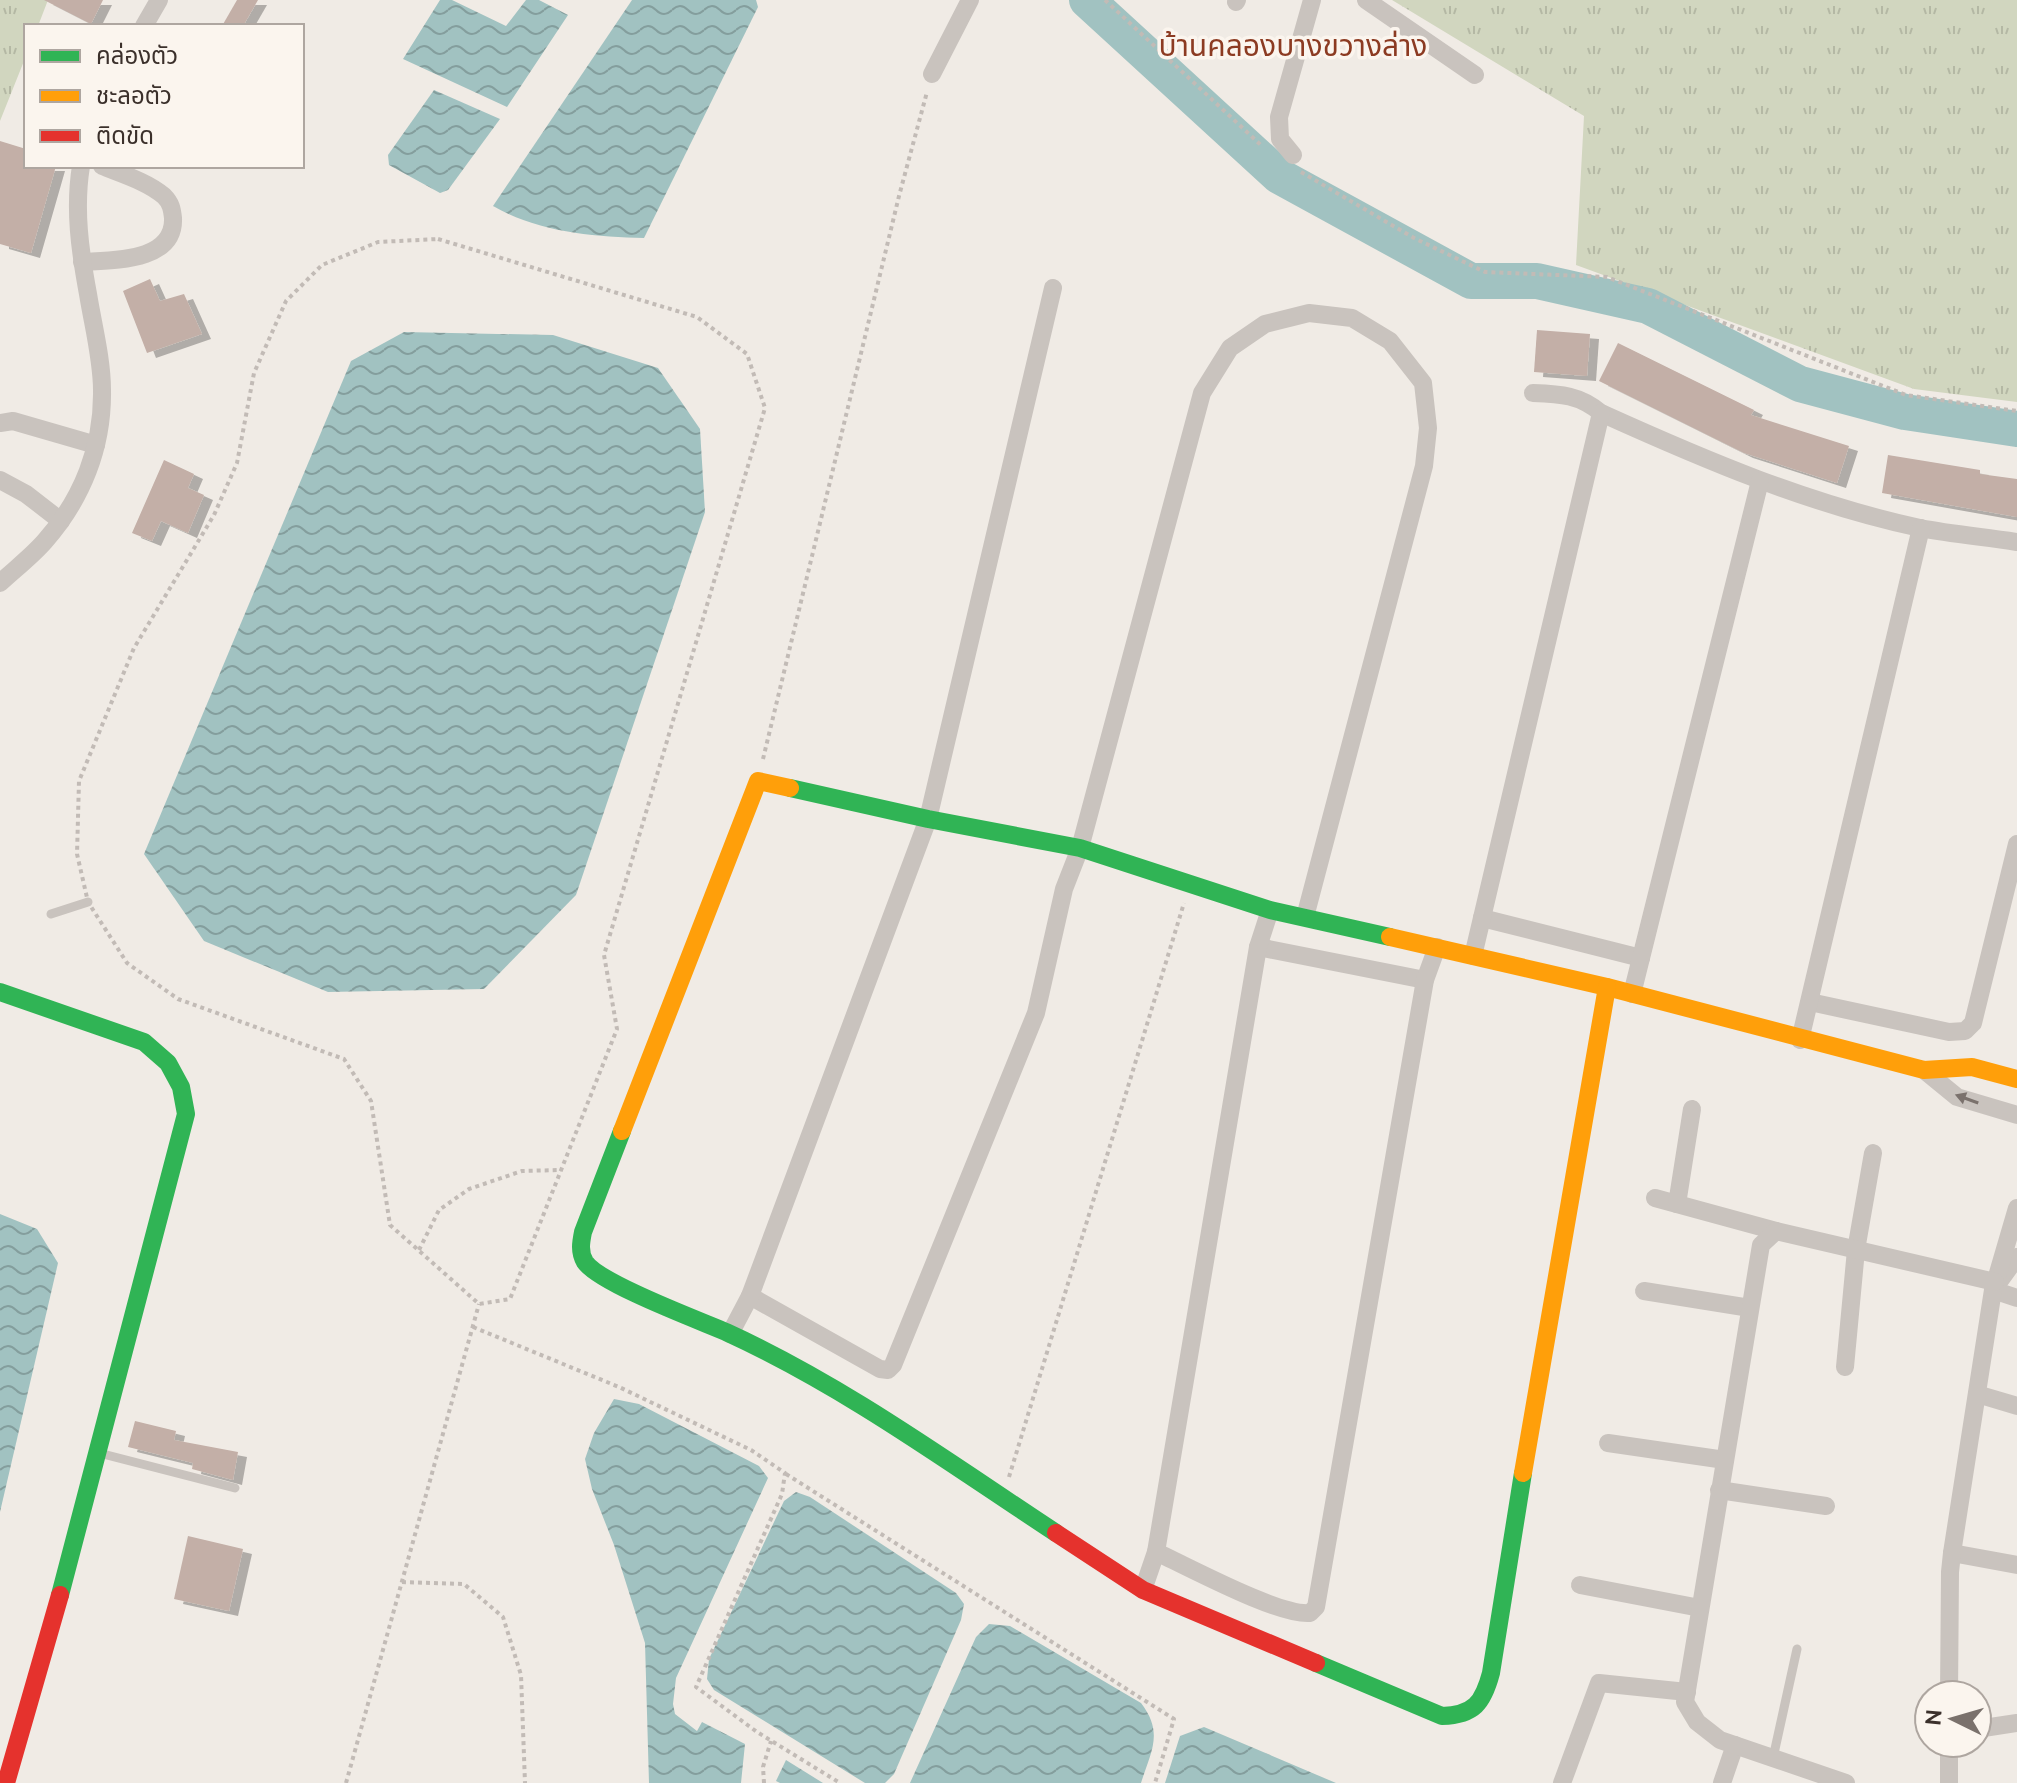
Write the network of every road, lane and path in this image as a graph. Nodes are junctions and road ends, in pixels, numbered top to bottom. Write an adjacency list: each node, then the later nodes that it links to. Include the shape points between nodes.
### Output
1 (159, 0): 6 (street)
2 (970, 0): 7 (street)
3 (1105, 0): 9 (path, via 1241,127)
4 (1312, 0): 9 (street, via 1279,117 1280,139)
5 (1366, 0): 8 (street)
6 (145, 24)
7 (932, 74): 25 (path)
8 (1475, 75)
9 (1289, 160): 15 (path, via 1414,238 1485,272 1607,277 1906,395)
10 (81, 168): 12 (street)
11 (106, 168): 12 (street, via 162,194 171,204 173,230 167,242 148,253)
12 (82, 262): 18 (street, via 102,389)
13 (1053, 288): 26 (street)
14 (1533, 393): 16 (street, via 1575,396)
15 (2017, 411)
16 (1601, 413): 20 (street); 34 (street)
17 (0, 423): 18 (street, via 13,421)
18 (96, 445): 21 (street, via 81,489)
19 (0, 480): 21 (street)
20 (1760, 481): 22 (street); 38 (street)
21 (61, 521): 24 (street)
22 (1921, 528): 23 (street); 43 (street)
23 (2017, 542)
24 (0, 583)
25 (758, 781): 26 (street); 65 (street, via 580,1248 585,1262 606,1279)
26 (928, 819): 28 (street); 60 (street)
27 (2017, 844): 43 (street, via 1973,1023 1965,1031)
28 (1080, 848): 29 (street); 33 (street, via 1202,393 1230,348 1265,324 1309,313 1352,318 1390,341 1423,383 1428,428 1424,466); 60 (street, via 1064,889 1036,1013 893,1365 880,1369)
29 (1190, 884): 31 (street); 75 (path)
30 (88, 902): 32 (lane); 50 (path, via 77,854 79,781 134,648 214,515 237,463 254,373 286,301 322,265 378,242 438,239 697,317 747,354 765,408 604,955 617,1029); 55 (path, via 127,963 178,999 344,1059 371,1101 390,1225)
31 (1270, 910): 33 (street); 35 (street)
32 (51, 914)
33 (1305, 917): 36 (street)
34 (1482, 918): 37 (street); 38 (street)
35 (1258, 947): 39 (street); 77 (street)
36 (1437, 947): 37 (street); 39 (street)
37 (1473, 956): 40 (street)
38 (1641, 958): 42 (street)
39 (1425, 980): 77 (street, via 1316,1607 1298,1613 1269,1604)
40 (1607, 987): 42 (street); 82 (street, via 1490,1679 1480,1702 1468,1714 1442,1716)
41 (0, 992): 70 (street, via 144,1042 168,1063 181,1087 186,1114)
42 (1632, 994): 44 (street)
43 (1810, 1002): 44 (street)
44 (1800, 1040): 45 (street)
45 (1924, 1070): 46 (street, via 1972,1067); 48 (street, one-way to 45, via 1957,1097)
46 (2017, 1079)
47 (1692, 1109): 52 (street)
48 (2017, 1115)
49 (1873, 1153): 56 (street)
50 (561, 1170): 55 (path, via 522,1171 469,1189 439,1210); 62 (path, via 510,1299)
51 (1655, 1198): 52 (street)
52 (1677, 1204): 54 (street)
53 (2017, 1208): 58 (street)
54 (1776, 1231): 56 (street); 63 (street, via 1761,1245)
55 (419, 1250): 62 (path)
56 (1856, 1250): 58 (street); 66 (street)
57 (2017, 1257): 58 (street)
58 (1994, 1286): 61 (street); 67 (street)
59 (1644, 1291): 63 (street)
60 (750, 1296): 65 (street)
61 (2017, 1298)
62 (479, 1304): 64 (path)
63 (1750, 1308): 71 (street)
64 (473, 1327): 72 (path, via 619,1387 751,1450); 80 (path)
65 (730, 1334): 75 (street, via 829,1384)
66 (1845, 1367)
67 (1977, 1394): 68 (street); 78 (street)
68 (2017, 1406)
69 (1608, 1443): 71 (street)
70 (97, 1453): 73 (lane); 93 (street)
71 (1725, 1460): 74 (street)
72 (785, 1473): 89 (path, via 782,1494 696,1687); 98 (path, via 1174,1719)
73 (235, 1488)
74 (1719, 1490): 76 (street); 83 (street)
75 (1003, 1498): 82 (street)
76 (1826, 1506)
77 (1156, 1552): 82 (street)
78 (1952, 1553): 79 (street); 85 (street)
79 (2017, 1565)
80 (402, 1582): 94 (path); 95 (path, via 464,1584 503,1617 521,1675)
81 (1580, 1585): 83 (street)
82 (1143, 1590)
83 (1700, 1608): 86 (street)
84 (1797, 1649): 91 (lane)
85 (1949, 1679)
86 (1687, 1692): 90 (street, via 1685,1702 1697,1722); 99 (street, via 1599,1683)
87 (2017, 1723): 88 (street)
88 (1993, 1727)
89 (771, 1741): 96 (path); 97 (path)
90 (1735, 1745): 91 (street); 100 (street)
91 (1773, 1758): 101 (street)
92 (1949, 1759): 102 (street)
93 (6, 1783)
94 (346, 1783)
95 (525, 1783)
96 (764, 1783)
97 (840, 1783)
98 (1155, 1783)
99 (1562, 1783)
100 (1722, 1783)
101 (1846, 1783)
102 (1949, 1783)

